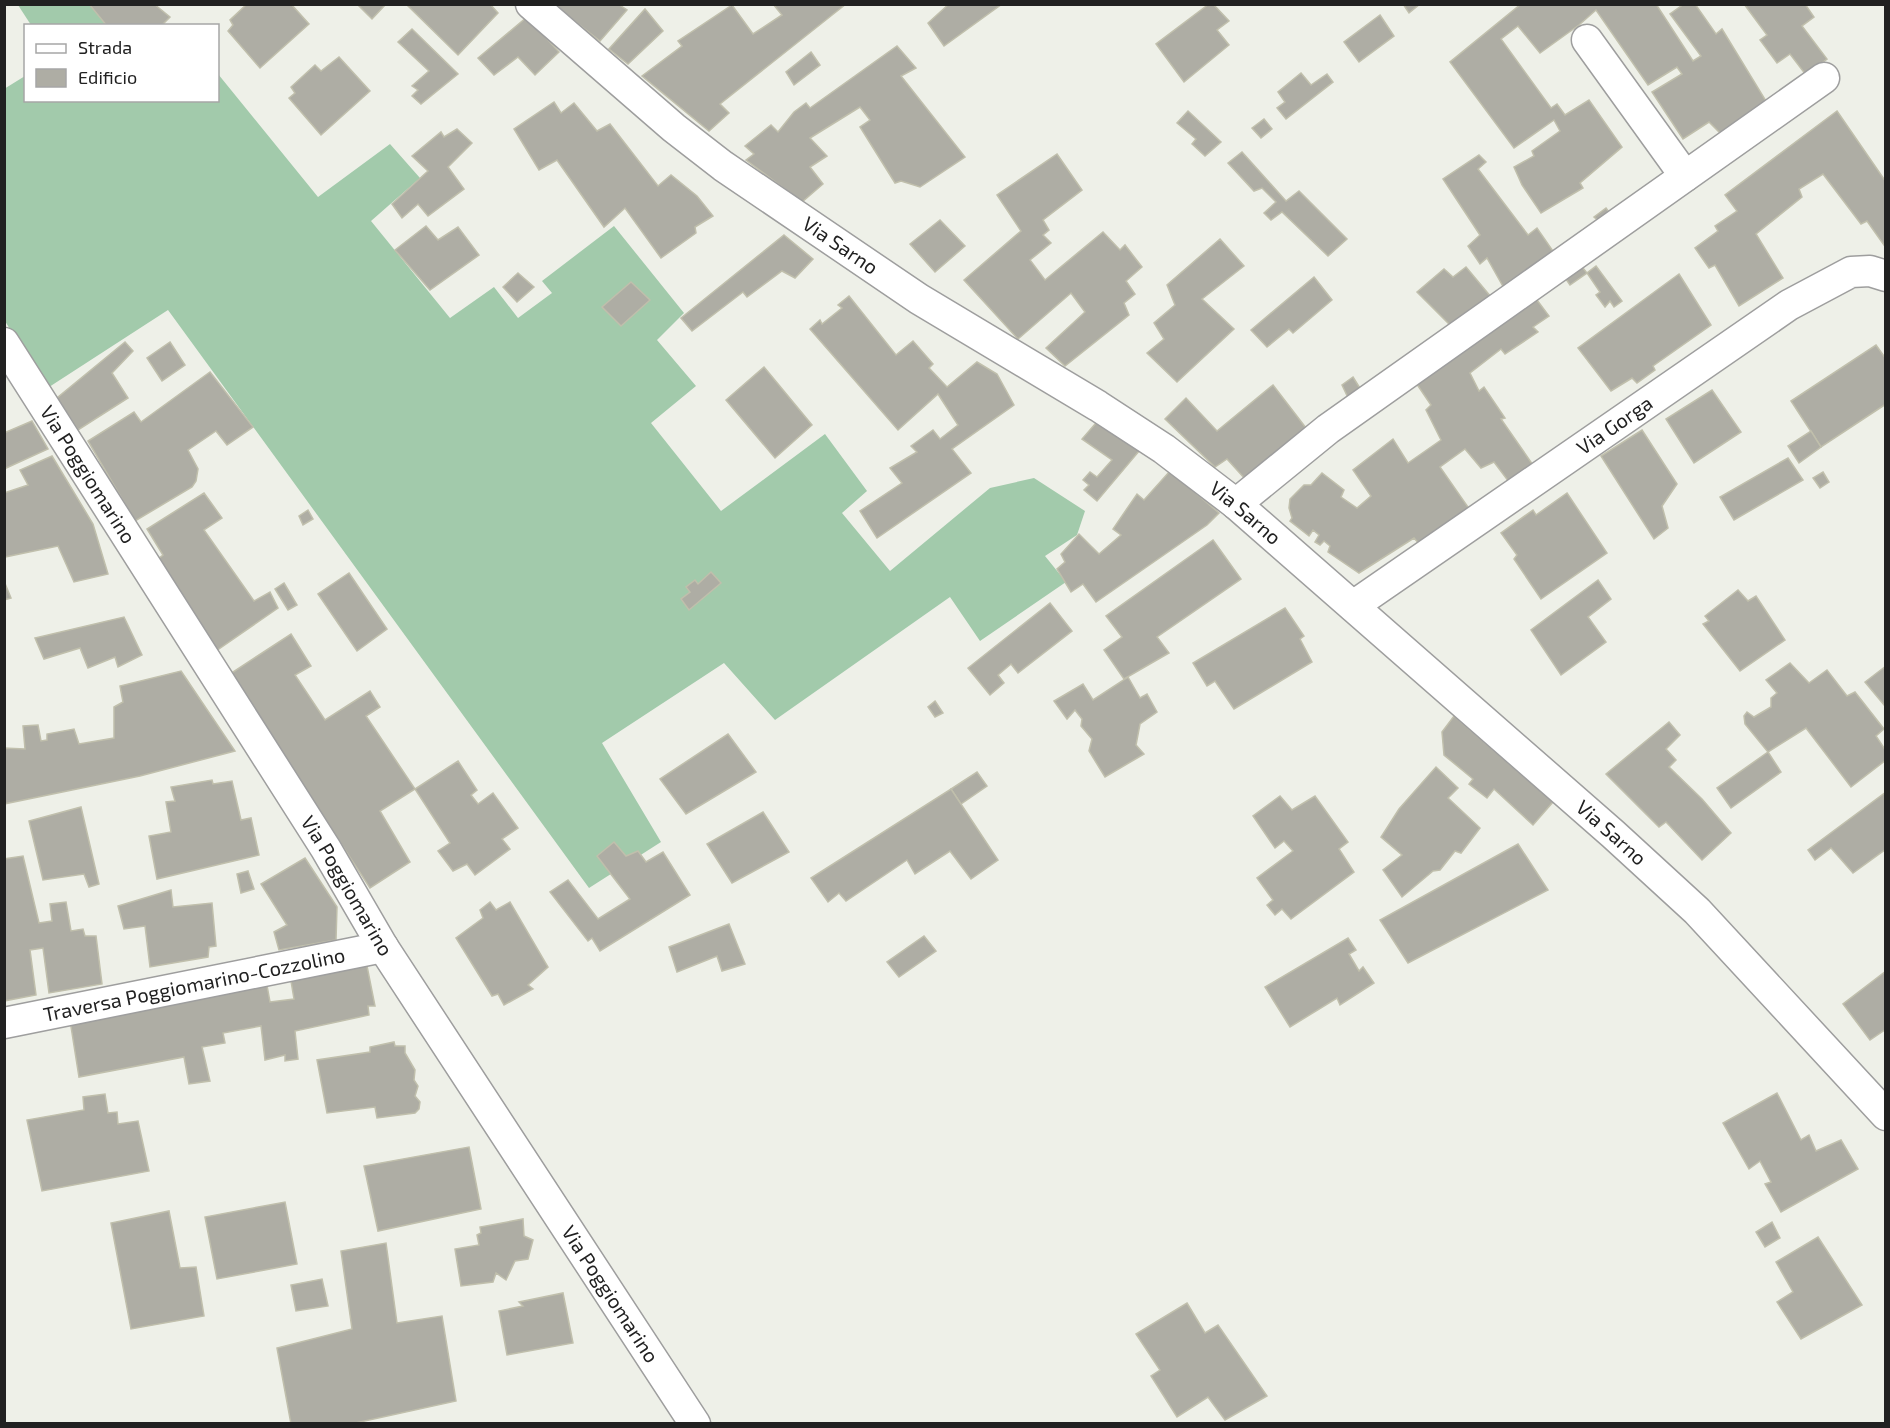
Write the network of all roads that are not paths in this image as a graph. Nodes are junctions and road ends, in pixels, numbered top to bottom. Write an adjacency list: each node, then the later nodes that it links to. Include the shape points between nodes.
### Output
1 (531, 4): 7 (street, Via Sarno, via 723,166 919,299 1098,406)
2 (1587, 40): 4 (street)
3 (1824, 78): 4 (street)
4 (1686, 176): 7 (street, via 1328,429)
5 (1886, 276): 8 (street, Via Gorga, via 1851,272 1789,305)
6 (4, 343): 9 (street, Via Poggiomarino, via 326,849)
7 (1236, 504): 8 (street, Via Sarno)
8 (1353, 606): 11 (street, Via Sarno, via 1697,910)
9 (383, 947): 10 (street, Traversa Poggiomarino-Cozzolino); 12 (street, Via Poggiomarino)
10 (4, 1023)
11 (1886, 1115)
12 (695, 1424)

